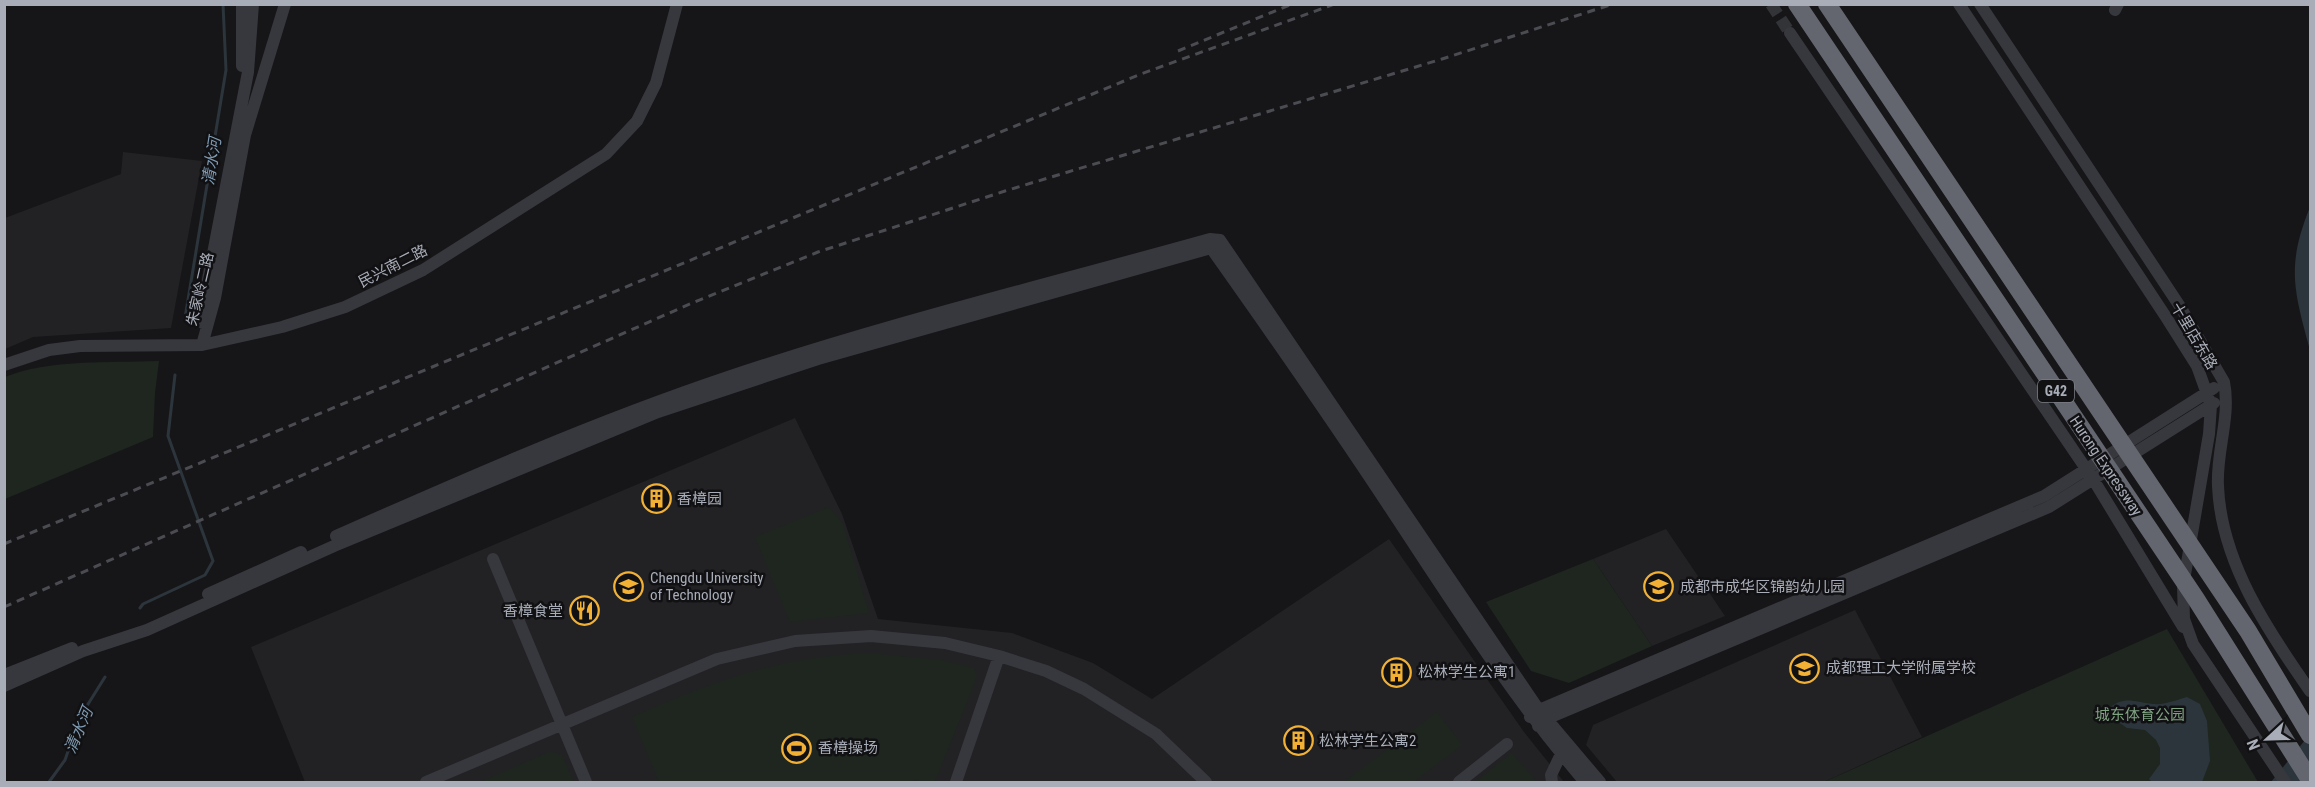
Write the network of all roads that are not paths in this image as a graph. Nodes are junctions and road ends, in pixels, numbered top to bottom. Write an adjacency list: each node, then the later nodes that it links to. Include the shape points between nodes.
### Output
1 (242, 4): 10 (street)
2 (253, 4): 10 (street)
3 (285, 4): 10 (street)
4 (677, 4): 12 (street, 民兴南二路, via 656,82 638,121 606,154 423,270 354,302 282,327)
5 (1797, 4): 30 (highway, Hurong Expressway / G42, bridge, via 2196,599)
6 (1827, 4): 27 (highway, Hurong Expressway / G42, bridge, via 2248,631)
7 (1959, 4): 15 (street, 十里店东路, via 2166,317 2197,366)
8 (1980, 4): 14 (street, 十里店东路, via 2181,308)
9 (1790, 33): 18 (street)
10 (240, 135): 12 (street, 朱家岭二路, via 205,296)
11 (1214, 242): 22 (street, via 809,351 660,401 410,504 145,623); 23 (street, via 818,358 658,412 344,542 147,630 83,651); 25 (street)
12 (202, 345): 13 (street, 民兴南二路, via 80,346 49,350)
13 (4, 365)
14 (2224, 382): 15 (street); 16 (street, 十里店东路)
15 (2208, 392): 17 (street, 十里店东路); 18 (street)
16 (2227, 395): 17 (street); 24 (street, 十里店东路, via 2218,485 2231,555)
17 (2211, 405): 18 (street); 20 (street, 十里店东路, via 2183,586 2184,619)
18 (2090, 474): 20 (street); 25 (street, via 2049,507)
19 (493, 559): 26 (street)
20 (2193, 644): 39 (street, 十里店东路)
21 (999, 656): 26 (street, via 912,638 872,636 795,641 717,659); 33 (street); 34 (street, via 1046,671 1084,689 1156,734)
22 (4, 675)
23 (4, 686)
24 (2310, 692)
25 (1538, 718): 29 (street); 38 (street)
26 (562, 723): 31 (street); 32 (street)
27 (2310, 735)
28 (1507, 744): 35 (street)
29 (1561, 754): 36 (street, via 1551,775); 37 (street)
30 (2310, 780)
31 (426, 783)
32 (586, 783)
33 (956, 783)
34 (1206, 783)
35 (1459, 783)
36 (1552, 783)
37 (1585, 783)
38 (1600, 783)
39 (2285, 783)

